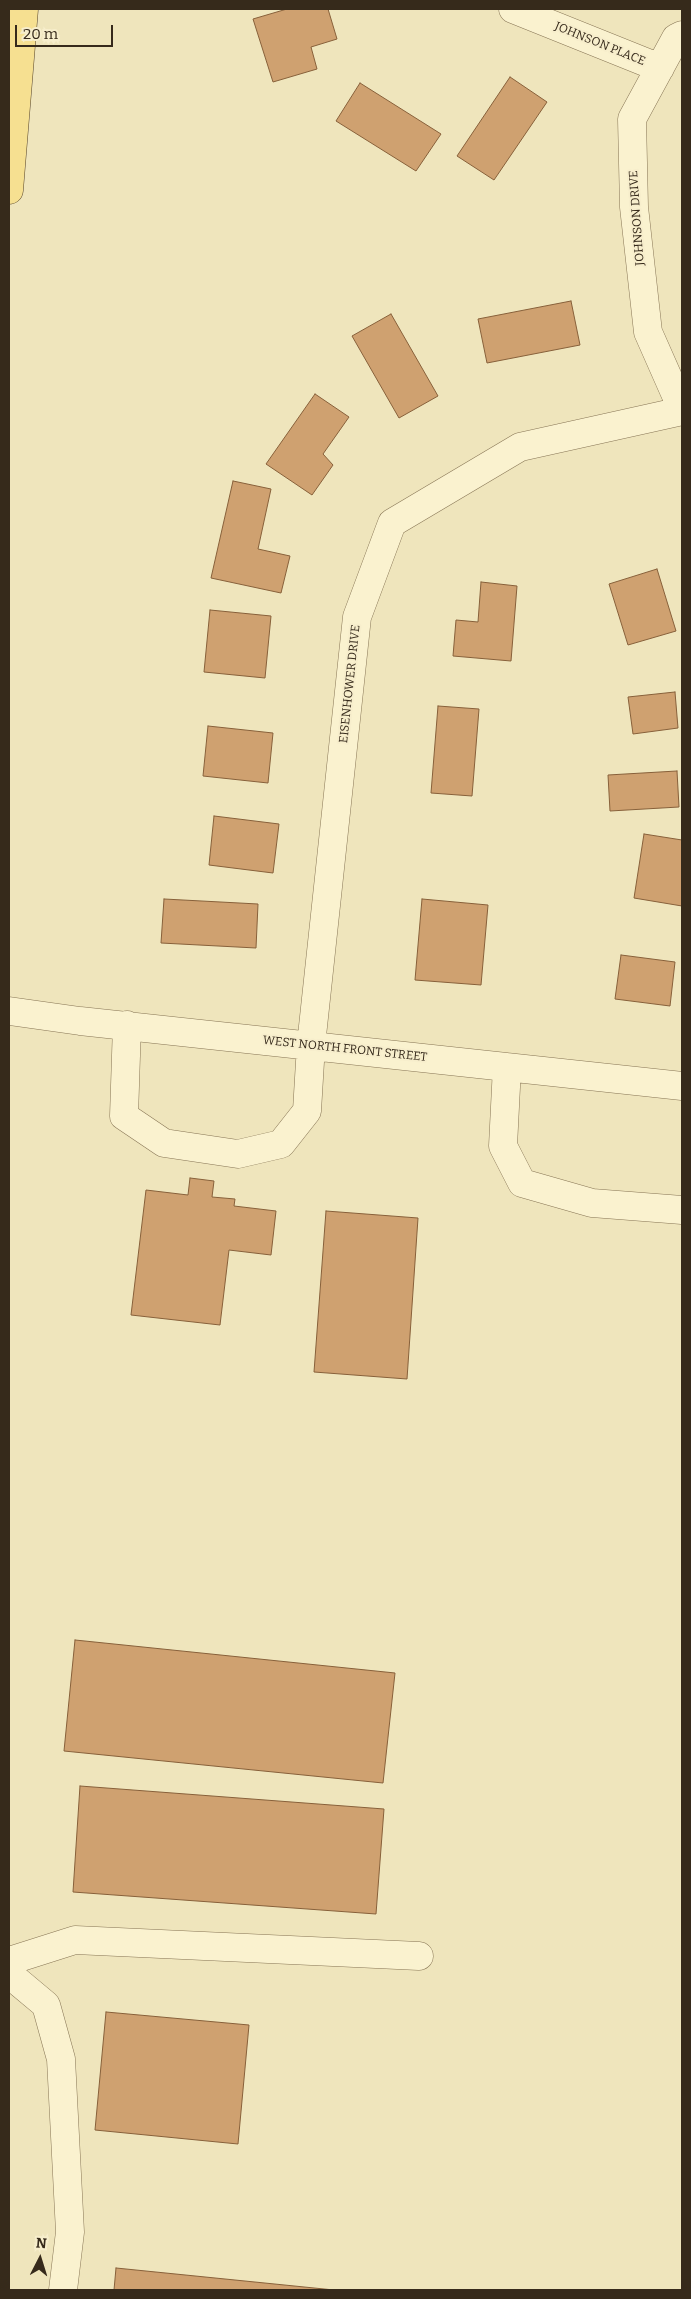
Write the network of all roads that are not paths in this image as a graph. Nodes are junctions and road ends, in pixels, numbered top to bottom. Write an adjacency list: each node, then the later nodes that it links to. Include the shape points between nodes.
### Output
1 (24, 9): 5 (main road)
2 (513, 9): 4 (street, JOHNSON PLACE)
3 (682, 36): 4 (street, JOHNSON DRIVE, via 676,38)
4 (660, 68): 6 (street, JOHNSON DRIVE, via 632,119 634,207 648,332)
5 (9, 190)
6 (682, 410): 9 (street, EISENHOWER DRIVE, via 520,447 392,523 357,617)
7 (9, 1011): 8 (street, WEST NORTH FRONT STREET)
8 (127, 1025): 9 (street, WEST NORTH FRONT STREET); 9 (street, EISENHOWER DRIVE, via 124,1116 164,1143 238,1154 281,1144 307,1111)
9 (311, 1045): 10 (street, WEST NORTH FRONT STREET)
10 (507, 1067): 11 (street, WEST NORTH FRONT STREET); 12 (street, via 503,1146 522,1183 592,1203)
11 (682, 1086)
12 (682, 1210)
13 (420, 1956): 14 (street, via 75,1940)
14 (9, 1962)
15 (9, 1974): 16 (street, via 46,2005 61,2059 70,2232)
16 (63, 2290)

